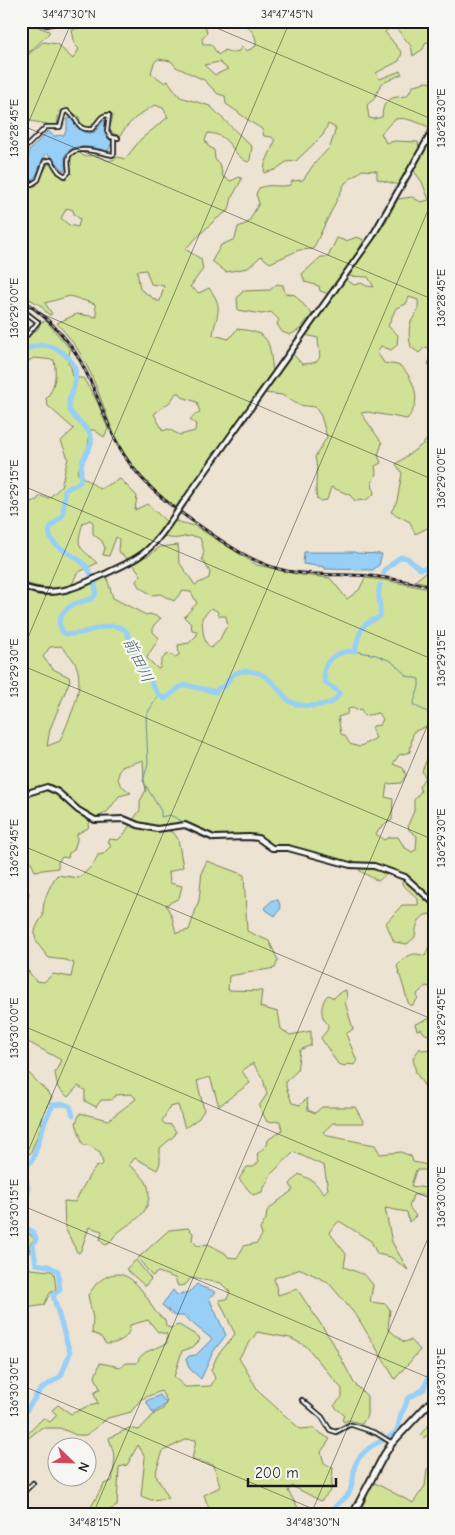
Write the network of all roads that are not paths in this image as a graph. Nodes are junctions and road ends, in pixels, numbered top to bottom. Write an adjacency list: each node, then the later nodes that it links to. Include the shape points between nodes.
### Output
1 (61, 21): 2 (street, via 47,25)
2 (21, 23)
3 (434, 128): 7 (street, bridge, via 372,238 154,543 130,562 74,588 55,592)
4 (22, 150): 4 (street, via 24,178 26,184 32,184 38,180 45,161 51,160 65,176 69,172 68,157 72,152 92,150 114,154 116,138 107,131 109,115 104,115 92,129 83,130 67,111 62,115 60,126 46,127)
5 (21, 309): 6 (street, via 38,322)
6 (21, 338)
7 (21, 586)
8 (21, 795): 9 (street, via 47,787 95,820 119,818 157,829 185,825 214,838 258,838 272,848 288,848 350,865 374,866 405,878)
9 (434, 903)
10 (434, 1398): 12 (highway)
11 (302, 1400): 12 (street, via 322,1417 330,1430 336,1432 352,1425 376,1433)
12 (392, 1443): 15 (highway)
13 (33, 1483): 14 (street)
14 (21, 1503)
15 (353, 1514)

